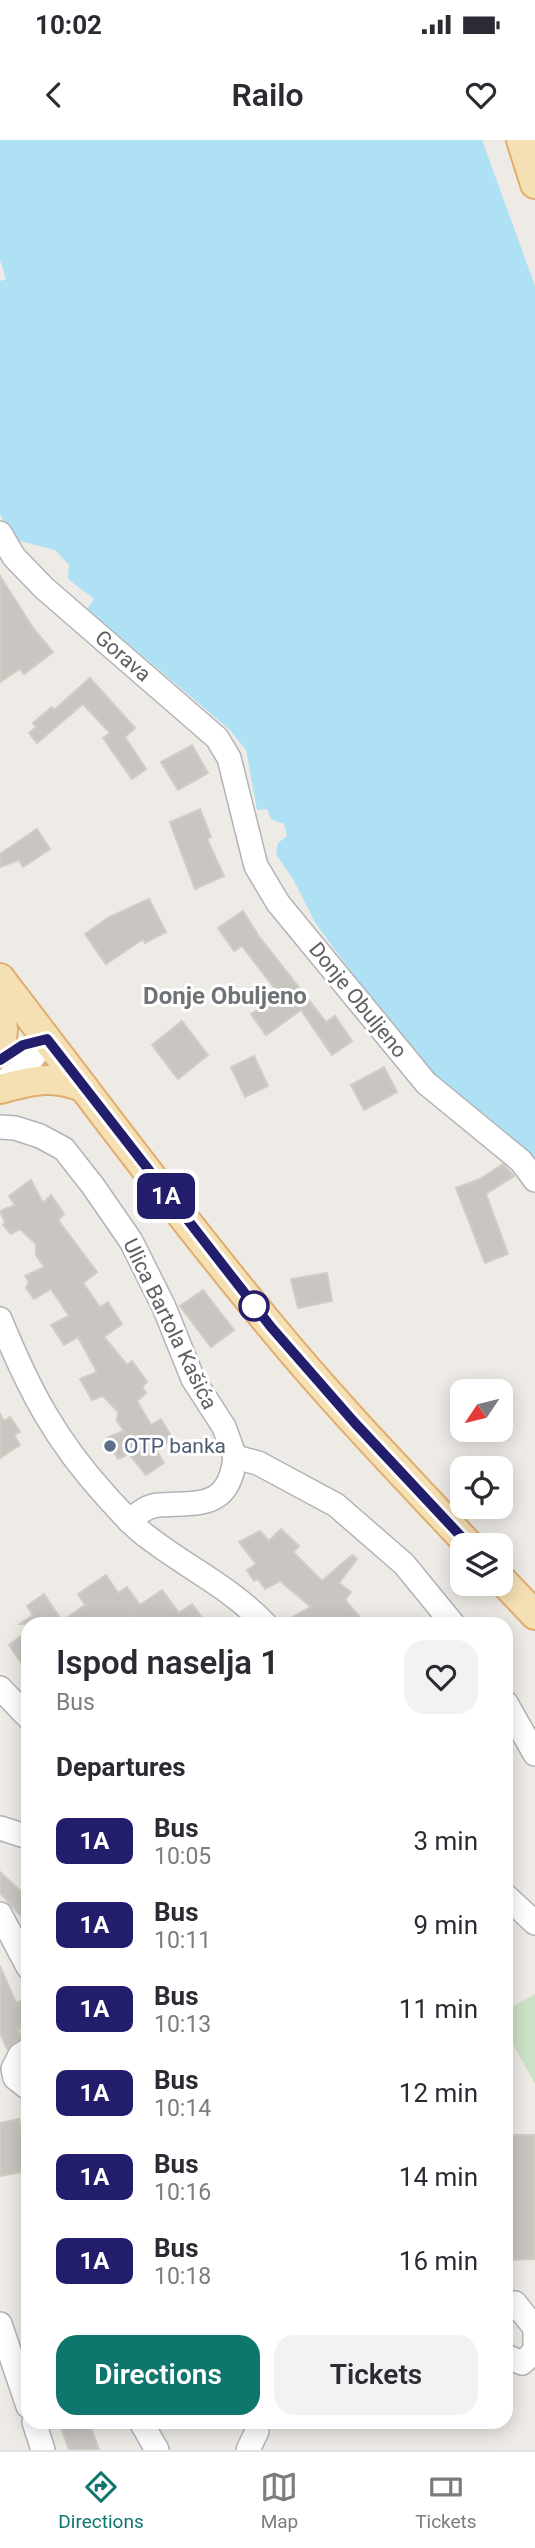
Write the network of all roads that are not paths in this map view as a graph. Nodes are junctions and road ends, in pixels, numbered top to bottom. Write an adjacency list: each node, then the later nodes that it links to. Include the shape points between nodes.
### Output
1 (521, 140): 2 (main road)
2 (535, 184)
3 (0, 533): 4 (street, Gorava, via 14,557 44,588 217,738 229,758)
4 (235, 785): 13 (street, Donje Obuljeno, via 256,866 278,903 426,1083 521,1161)
5 (0, 978): 7 (main road)
6 (0, 1015): 8 (main road)
7 (47, 1039): 9 (street, via 23,1045); 10 (street); 11 (main road)
8 (0, 1054)
9 (0, 1060)
10 (0, 1087): 11 (main road, via 42,1078)
11 (84, 1088): 17 (main road, via 271,1327)
12 (0, 1127): 15 (street, Ulica Bartola Kašića, via 40,1136 64,1149 93,1186 131,1241 193,1379 224,1427)
13 (535, 1180)
14 (0, 1319): 16 (street, via 29,1388 56,1436)
15 (235, 1457): 16 (street, via 229,1481 209,1501 196,1506 158,1505); 21 (street, via 258,1463 336,1505 404,1564)
16 (129, 1521): 20 (street, via 224,1587)
17 (458, 1533)
18 (513, 1592): 19 (main road)
19 (535, 1615)
20 (257, 1617)
21 (447, 1617)
22 (0, 1688): 23 (street)
23 (21, 1710)
24 (513, 1715): 25 (street)
25 (535, 1754)
26 (0, 1828): 27 (street)
27 (21, 1835)
28 (513, 1909): 30 (street)
29 (0, 1914): 31 (street)
30 (535, 1923)
31 (21, 1954)
32 (21, 2054): 33 (street, via 13,2070)
33 (21, 2083)
34 (513, 2303): 36 (street, via 535,2328 535,2351 522,2363)
35 (0, 2324): 37 (street)
36 (513, 2359)
37 (21, 2386)
38 (36, 2429): 41 (street)
39 (145, 2429): 42 (street)
40 (257, 2429): 43 (street)
41 (43, 2450)
42 (157, 2450)
43 (248, 2450)

